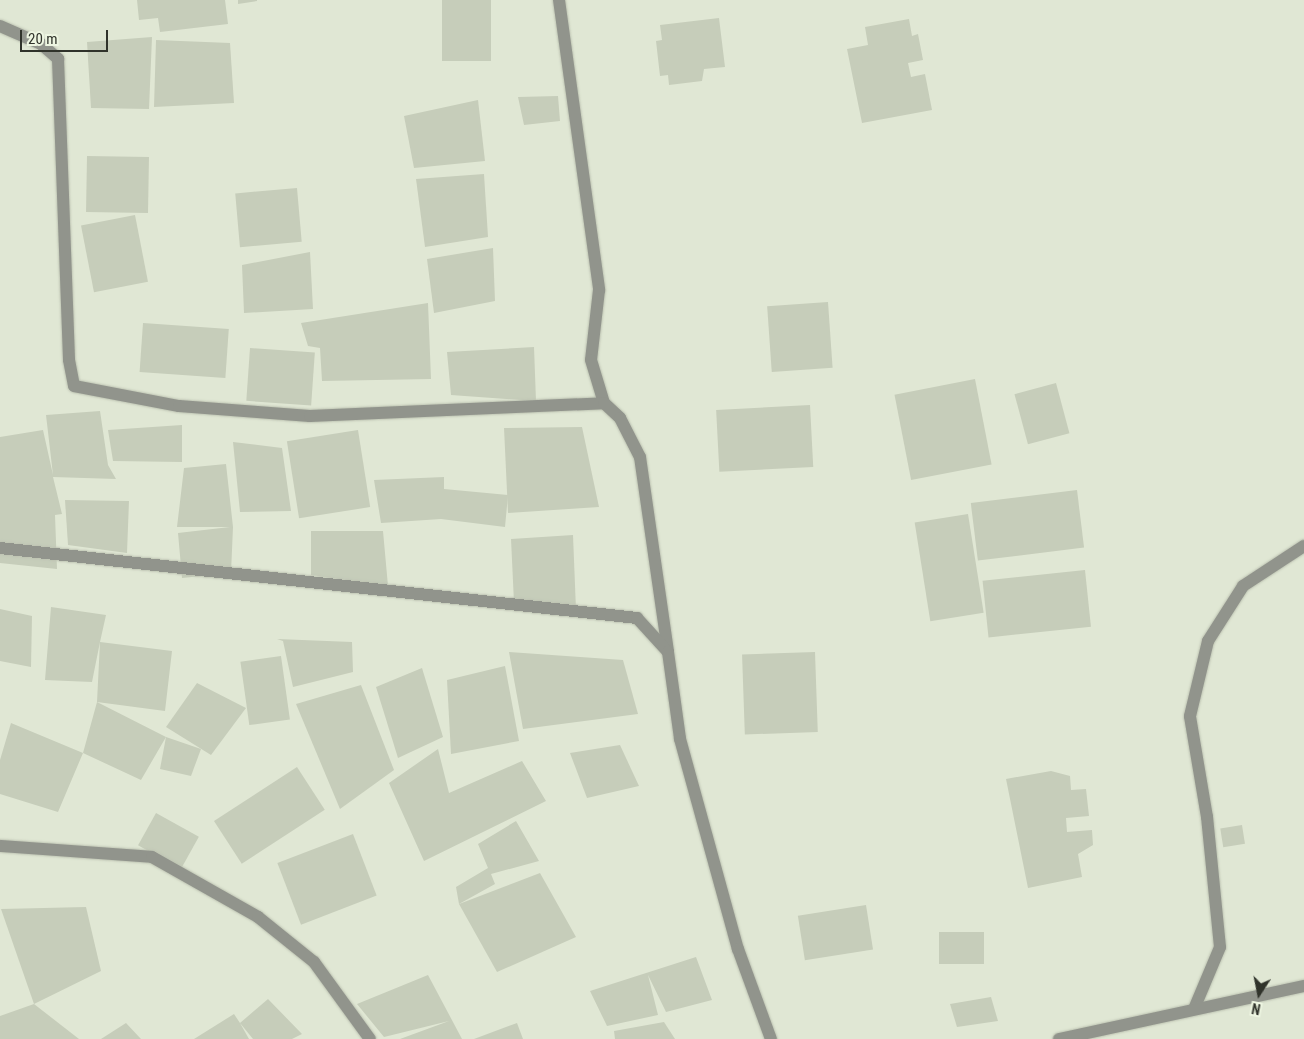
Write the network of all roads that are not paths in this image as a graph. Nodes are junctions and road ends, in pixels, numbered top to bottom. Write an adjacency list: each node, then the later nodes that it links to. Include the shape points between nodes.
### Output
1 (559, 0): 3 (street, via 599,290 591,360)
2 (0, 26): 3 (street, via 41,44 58,59 69,360 74,386 179,406 310,416)
3 (604, 403): 6 (street, via 620,418 640,458)
4 (1304, 546): 9 (street, via 1243,586 1208,641 1190,716 1207,817 1220,947)
5 (0, 548): 6 (street, via 637,618)
6 (668, 652): 11 (street, via 680,739 738,949)
7 (0, 846): 10 (street, via 152,857 258,918 314,962)
8 (1304, 986): 9 (street)
9 (1194, 1009): 12 (street)
10 (370, 1039)
11 (771, 1039)
12 (1059, 1039)

